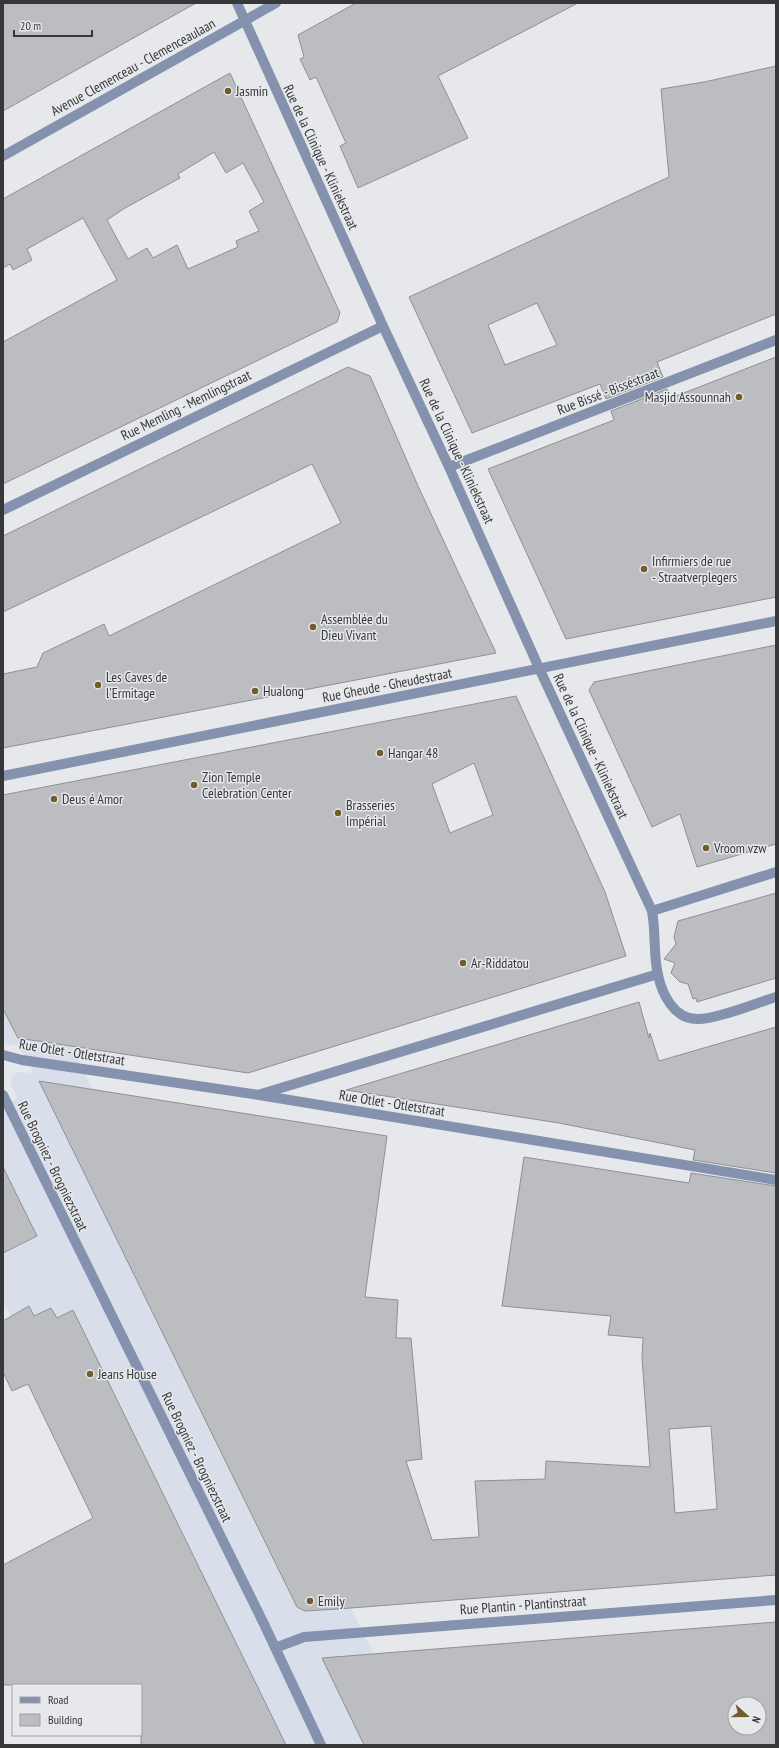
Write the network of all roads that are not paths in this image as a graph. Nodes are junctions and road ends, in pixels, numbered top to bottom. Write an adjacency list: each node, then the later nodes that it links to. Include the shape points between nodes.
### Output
1 (236, 3): 3 (street, Rue de la Clinique - Kliniekstraat)
2 (276, 3): 3 (street, Avenue Clemenceau - Clemenceaulaan)
3 (244, 21): 4 (street, Avenue Clemenceau - Clemenceaulaan); 5 (street, Rue de la Clinique - Kliniekstraat)
4 (3, 156)
5 (383, 326): 7 (street, Rue de la Clinique - Kliniekstraat); 8 (street, Rue Memling - Memlingstraat)
6 (776, 340): 7 (street, Rue Bissé - Bisséstraat)
7 (449, 467): 10 (street, Rue de la Clinique - Kliniekstraat)
8 (3, 510)
9 (776, 621): 10 (street, Rue Gheude - Gheudestraat)
10 (539, 668): 11 (street, Rue Gheude - Gheudestraat); 13 (street, Rue de la Clinique - Kliniekstraat)
11 (3, 776)
12 (776, 872): 13 (street)
13 (652, 911): 14 (street, Rue de la Clinique - Kliniekstraat, via 656,928)
14 (658, 974): 15 (street, Rue de la Clinique - Kliniekstraat, via 664,994 674,1009 696,1020); 18 (street)
15 (776, 997)
16 (3, 1055): 18 (street, Rue Otlet - Otletstraat, via 22,1060)
17 (3, 1095): 21 (street, Rue Brogniez - Brogniezstraat)
18 (259, 1095): 19 (street, Rue Otlet - Otletstraat)
19 (776, 1180)
20 (776, 1600): 21 (street, Rue Plantin - Plantinstraat, via 304,1637)
21 (275, 1648): 22 (street, Rue Brogniez - Brogniezstraat)
22 (321, 1745)

